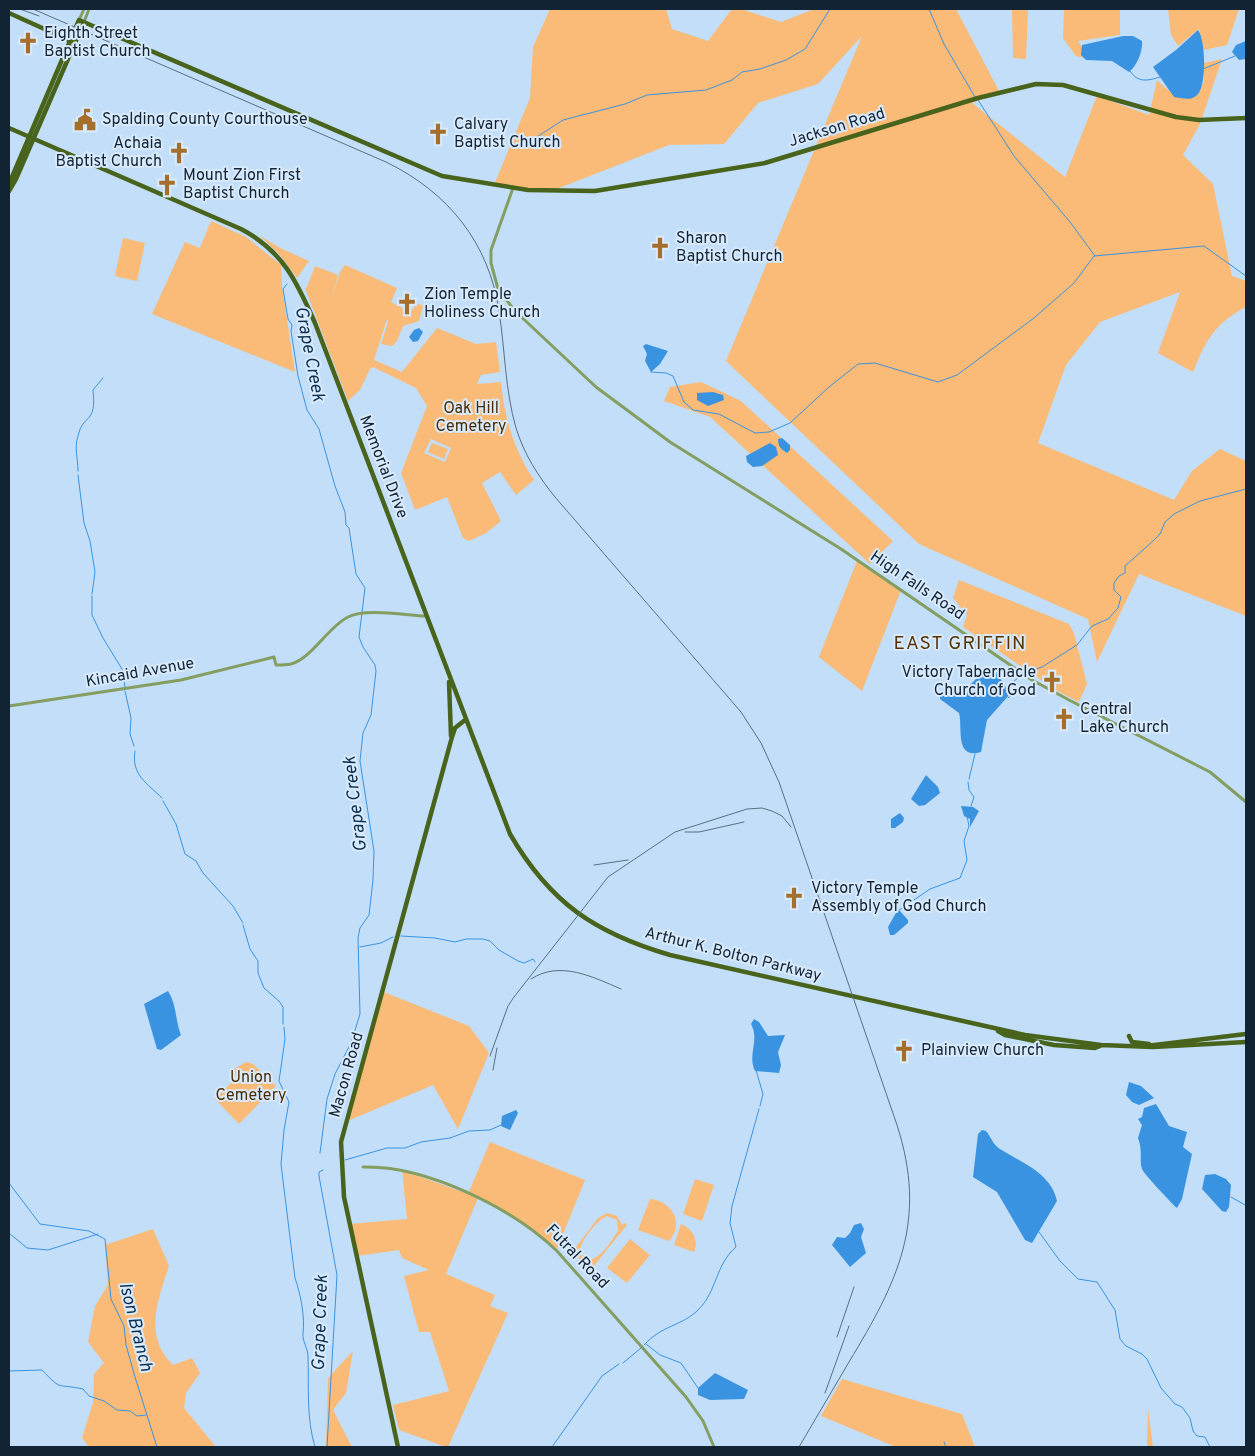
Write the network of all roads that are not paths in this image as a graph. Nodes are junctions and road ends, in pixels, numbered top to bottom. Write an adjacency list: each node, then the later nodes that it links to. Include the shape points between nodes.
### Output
1 (84, 9): 4 (street)
2 (90, 9): 4 (street)
3 (9, 13): 5 (main road)
4 (81, 21): 5 (main road); 10 (main road, Jackson Road, via 430,171 453,179)
5 (73, 41): 8 (main road)
6 (1246, 118): 10 (main road, Jackson Road, via 1199,120 1176,117 1080,89 1036,84 978,98 765,163 595,191)
7 (9, 128): 8 (main road, Memorial Drive)
8 (31, 138): 9 (main road); 12 (main road, Memorial Drive, via 236,226 254,237 285,265 306,300)
9 (10, 183): 11 (main road)
10 (513, 188): 18 (street, High Falls Road, via 492,245 491,263 498,289 515,311 583,375 670,442 841,549 1032,680 1210,772)
11 (9, 191)
12 (425, 616): 13 (main road, Memorial Drive); 14 (street, Kincaid Avenue, via 361,613 348,616 292,664 276,665 274,657 181,680)
13 (449, 678): 15 (main road, Memorial Drive); 16 (main road)
14 (9, 706)
15 (465, 720): 16 (main road); 17 (main road, Arthur K. Bolton Parkway)
16 (453, 727): 17 (main road); 29 (main road, Macon Road, via 342,1142 344,1197)
17 (468, 729): 19 (main road, Arthur K. Bolton Parkway, via 510,834 521,853 558,898 604,931 632,944 673,956)
18 (1246, 802)
19 (994, 1030): 20 (main road, Arthur K. Bolton Parkway); 24 (main road, Arthur K. Bolton Parkway)
20 (1002, 1030): 24 (main road); 25 (main road, Arthur K. Bolton Parkway)
21 (1246, 1034): 26 (main road, Arthur K. Bolton Parkway)
22 (1129, 1036): 26 (main road, via 1134,1042)
23 (1246, 1042): 26 (main road, Arthur K. Bolton Parkway)
24 (1048, 1044): 25 (main road); 27 (main road, Arthur K. Bolton Parkway)
25 (1088, 1044): 27 (main road, Arthur K. Bolton Parkway)
26 (1148, 1045): 27 (main road, Arthur K. Bolton Parkway)
27 (1101, 1046)
28 (363, 1167): 30 (street, Futral Road, via 405,1170 449,1186 516,1218 538,1233 686,1397 703,1421)
29 (398, 1447)
30 (714, 1447)

